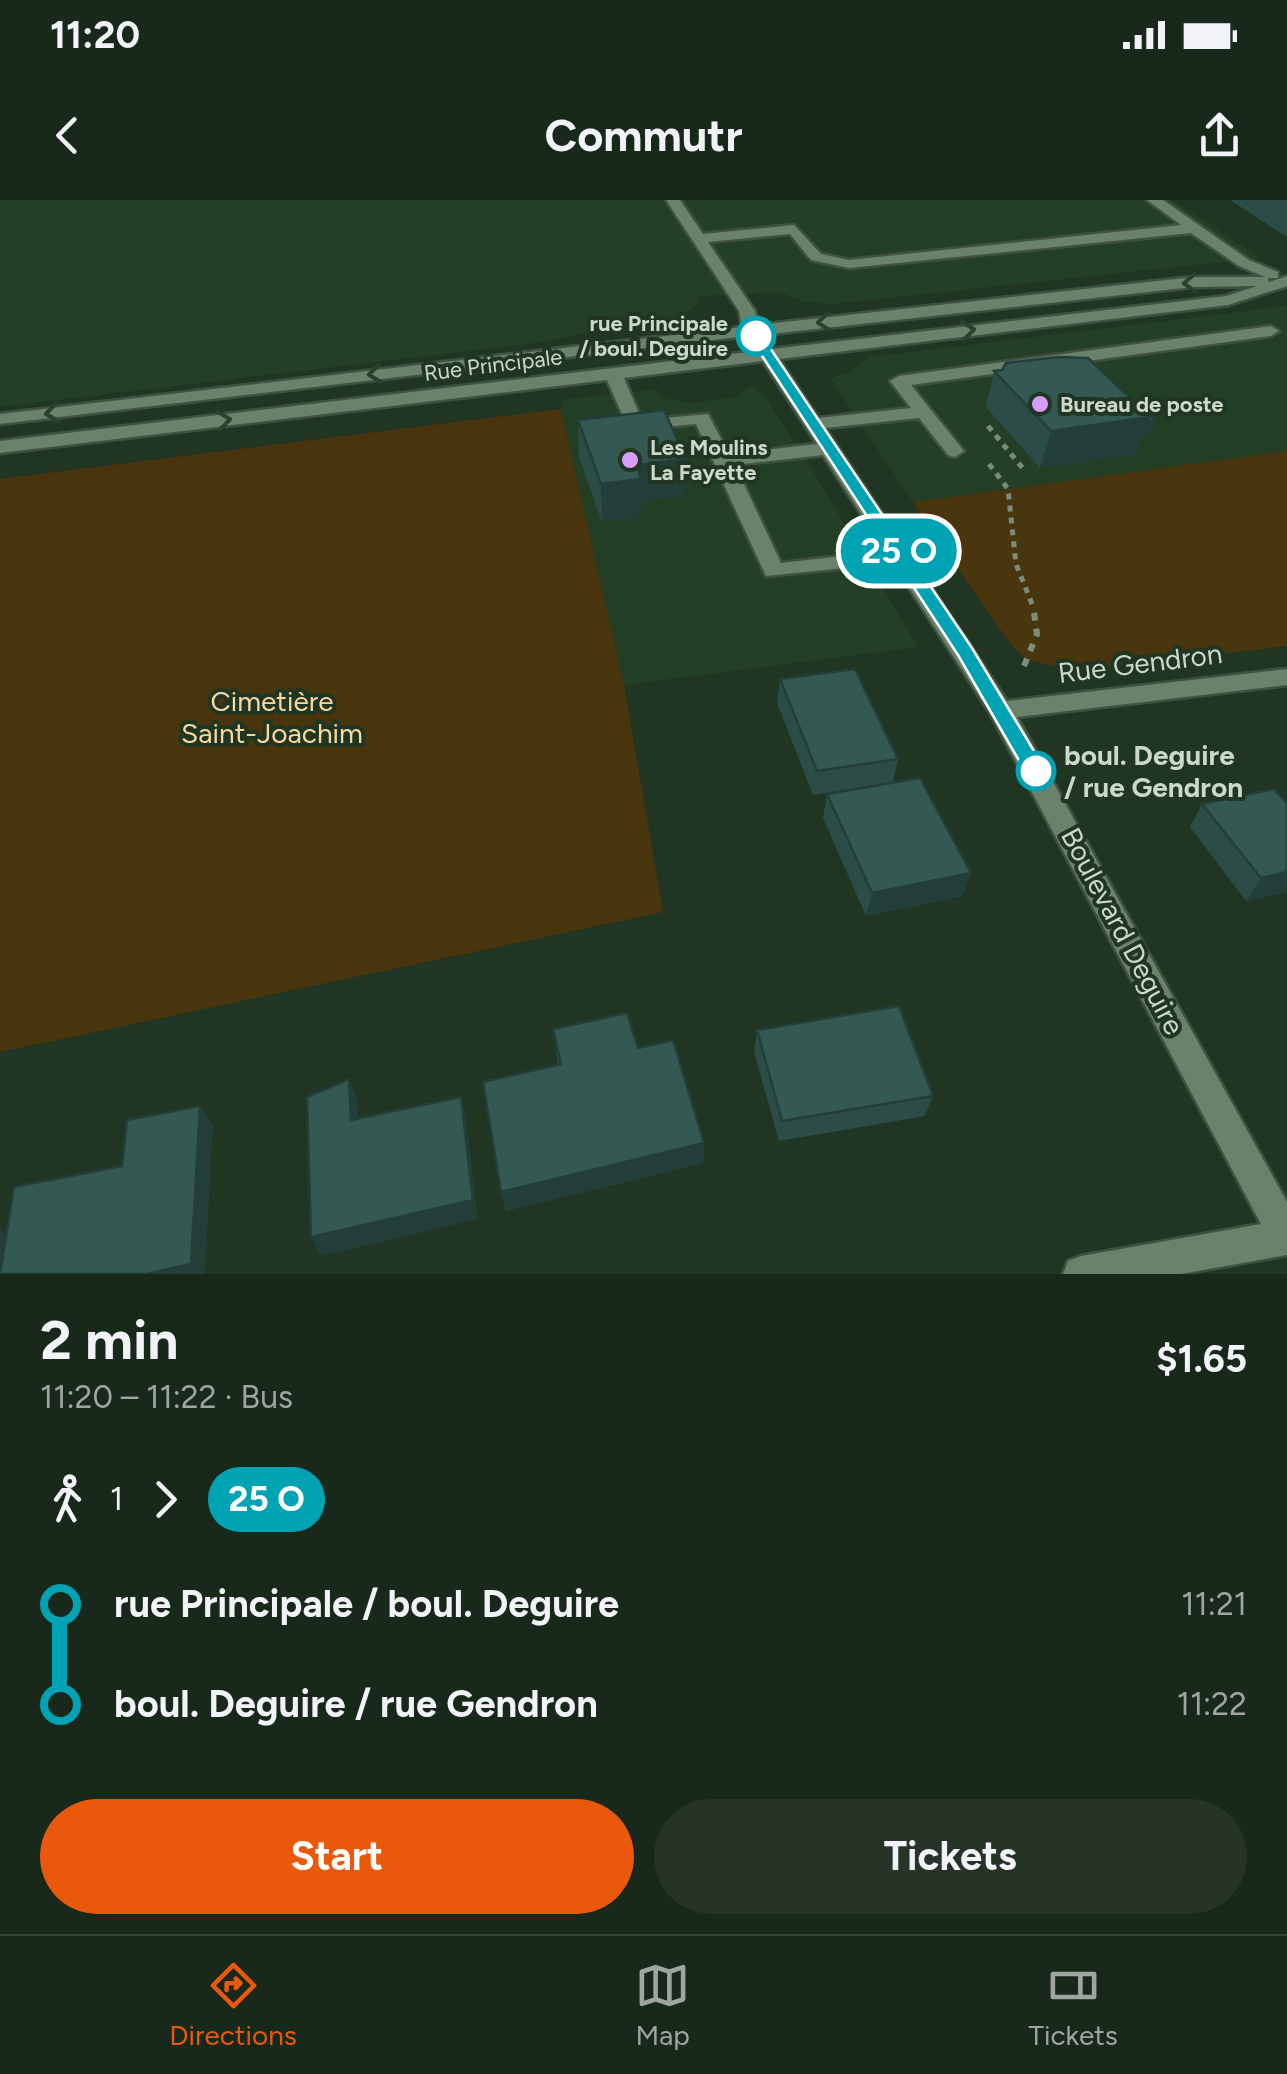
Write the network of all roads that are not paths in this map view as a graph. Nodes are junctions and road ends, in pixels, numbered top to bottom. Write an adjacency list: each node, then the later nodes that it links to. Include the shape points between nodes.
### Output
1 (673, 200): 4 (street, Boulevard Deguire)
2 (1154, 200): 3 (street)
3 (1194, 228): 4 (street, via 849,264 816,257 794,229); 5 (street, via 1244,264)
4 (699, 239): 7 (street, Boulevard Deguire, via 747,311)
5 (1287, 280): 6 (street, Rue Principale); 7 (street, Rue Principale, one-way to 7, via 1193,282)
6 (1242, 310): 8 (street, Rue Principale, one-way to 6); 10 (street, via 1271,331 942,368 899,381)
7 (752, 330): 8 (street, Boulevard Deguire); 11 (street, Rue Principale, one-way to 11)
8 (768, 354): 9 (street, Rue Principale); 12 (street, Boulevard Deguire)
9 (613, 373): 13 (street, Rue Principale, one-way to 9); 16 (street, via 636,426 702,418)
10 (924, 412): 12 (street); 15 (street)
11 (0, 419)
12 (815, 424): 14 (street, Boulevard Deguire)
13 (0, 447)
14 (831, 448): 16 (street); 17 (street, Boulevard Deguire)
15 (956, 451)
16 (723, 461): 17 (street, via 774,571)
17 (902, 555): 19 (street, Boulevard Deguire)
18 (1287, 677): 19 (street, Rue Gendron)
19 (1001, 710): 20 (street, Boulevard Deguire)
20 (1287, 1237): 21 (street)
21 (1081, 1274)

